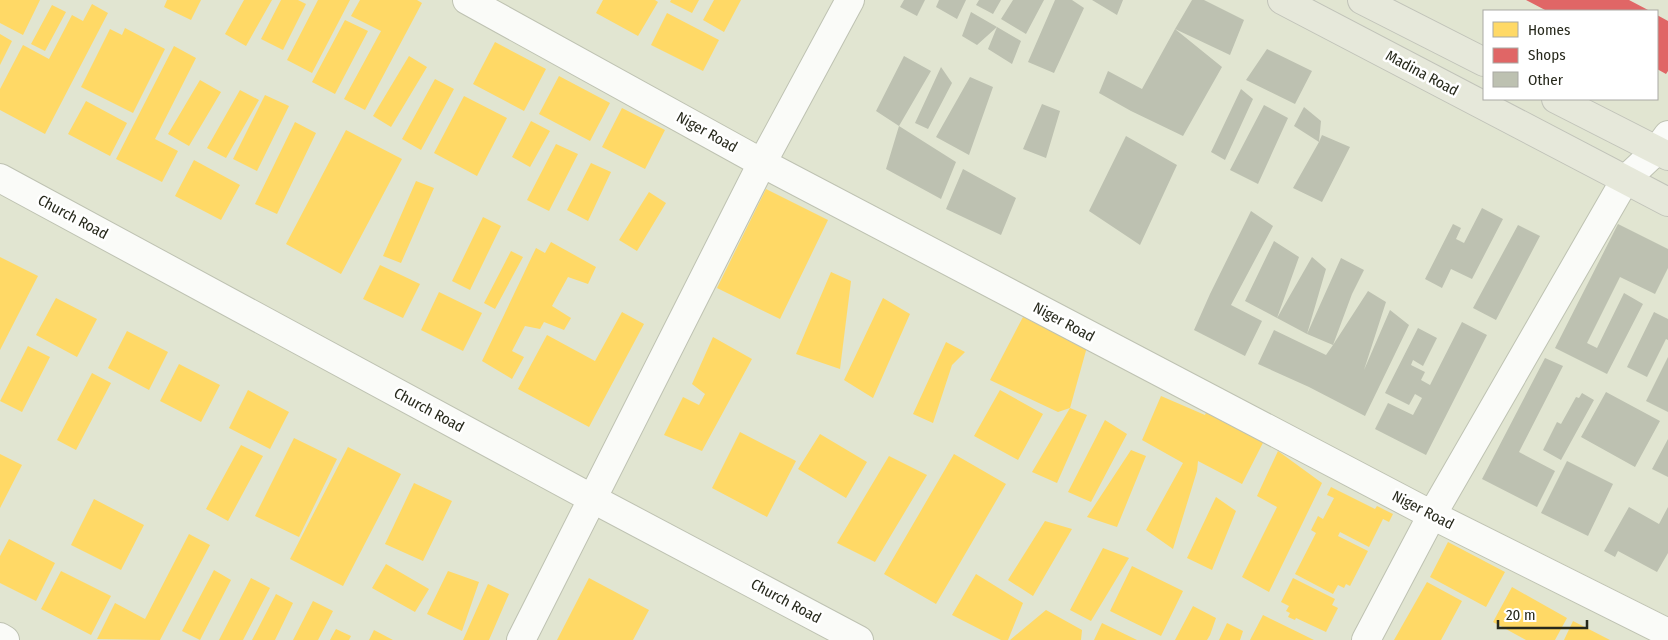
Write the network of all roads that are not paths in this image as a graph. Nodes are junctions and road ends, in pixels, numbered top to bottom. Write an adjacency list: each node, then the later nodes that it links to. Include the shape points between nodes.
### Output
1 (466, 0): 8 (lane, Niger Road)
2 (850, 0): 8 (lane)
3 (1282, 0): 10 (main road, Madina Road)
4 (1362, 0): 5 (main road)
5 (1483, 61)
6 (1558, 100): 7 (main road)
7 (1664, 147): 10 (lane)
8 (762, 163): 12 (lane); 13 (lane, Niger Road)
9 (0, 178): 12 (lane, Church Road)
10 (1625, 180): 11 (main road, Madina Road); 13 (lane)
11 (1668, 202)
12 (593, 499): 17 (lane); 18 (lane, Church Road)
13 (1432, 515): 14 (lane, Niger Road); 19 (lane)
14 (1668, 633)
15 (0, 637): 16 (lane)
16 (5, 640)
17 (522, 640)
18 (859, 640)
19 (1366, 640)

